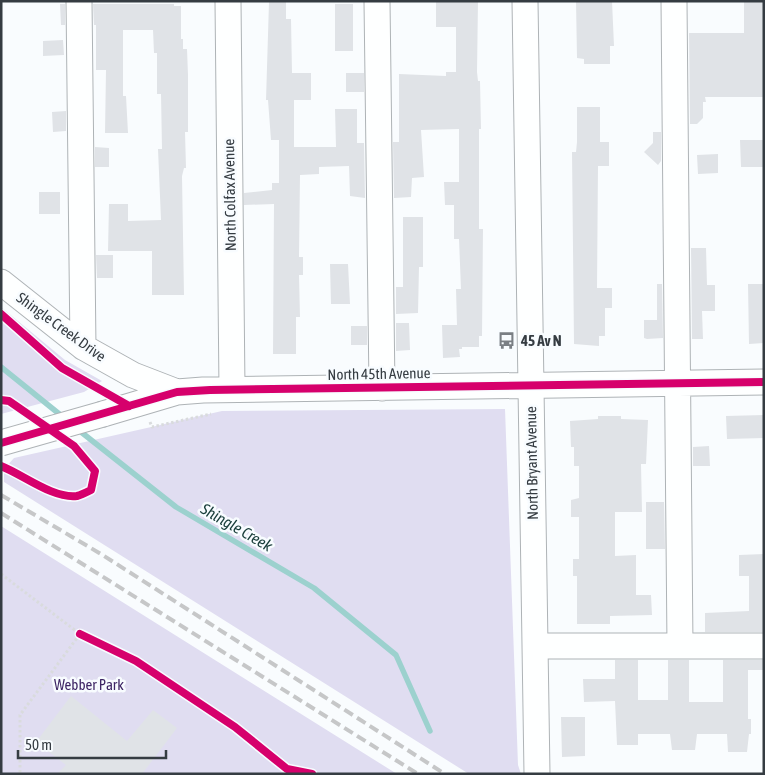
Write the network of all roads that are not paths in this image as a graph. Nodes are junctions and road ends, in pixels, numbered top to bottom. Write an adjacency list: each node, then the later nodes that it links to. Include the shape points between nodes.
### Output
1 (79, 1): 7 (street)
2 (228, 1): 12 (street, North Colfax Avenue)
3 (376, 1): 11 (street)
4 (525, 1): 10 (street, North Bryant Avenue)
5 (674, 1): 9 (street)
6 (1, 282): 7 (street, Shingle Creek Drive)
7 (83, 347): 13 (street, Shingle Creek Drive, via 133,375)
8 (764, 382): 9 (street, North 45th Avenue)
9 (678, 383): 10 (street, North 45th Avenue); 16 (street)
10 (530, 386): 11 (street, North 45th Avenue); 15 (street, North Bryant Avenue)
11 (382, 388): 12 (street, North 45th Avenue)
12 (232, 389): 13 (street, North 45th Avenue)
13 (178, 392): 14 (street, North 45th Avenue, bridge)
14 (1, 443)
15 (535, 646): 16 (street); 18 (street, North Bryant Avenue)
16 (680, 646): 17 (street)
17 (764, 646)
18 (537, 774)

